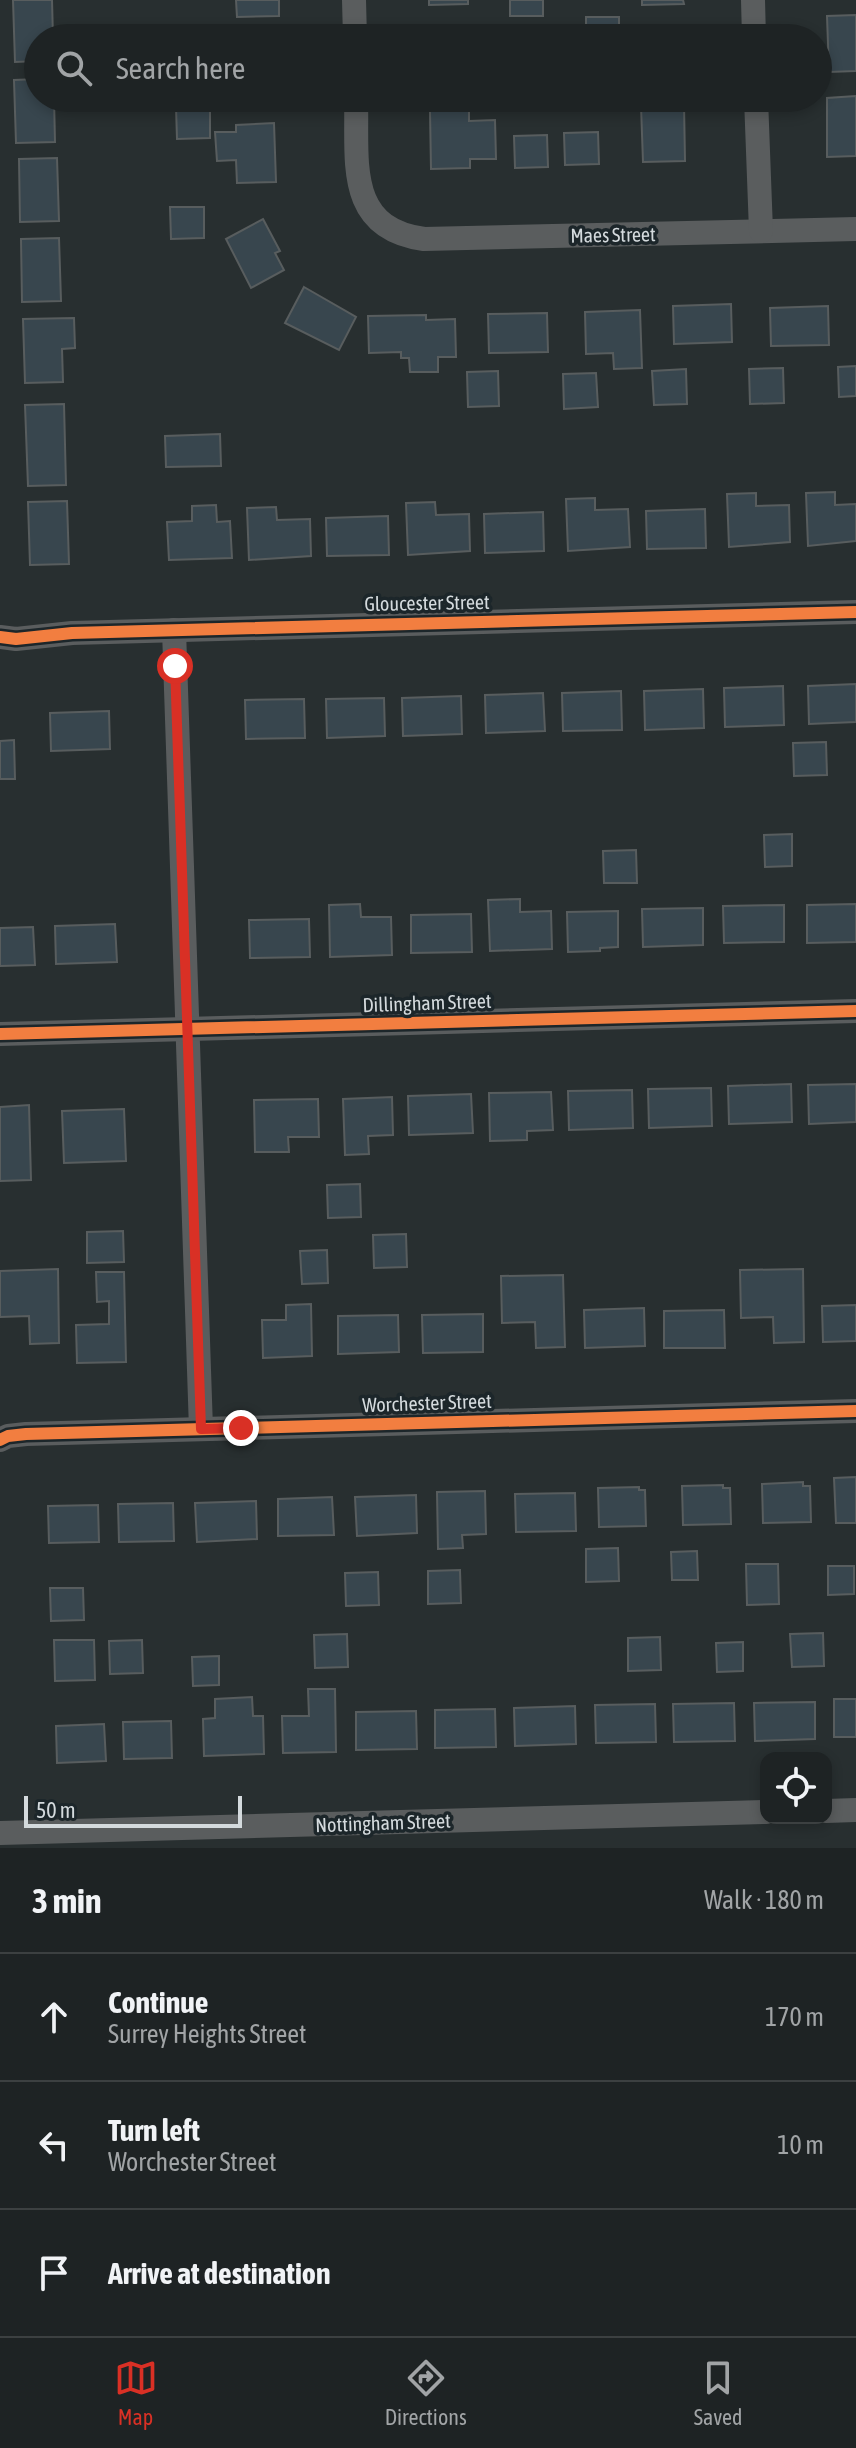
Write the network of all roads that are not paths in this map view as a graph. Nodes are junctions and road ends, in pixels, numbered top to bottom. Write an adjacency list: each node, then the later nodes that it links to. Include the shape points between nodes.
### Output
1 (354, 0): 3 (street)
2 (753, 0): 4 (street)
3 (355, 24)
4 (754, 24)
5 (357, 112): 8 (street, Maes Street, via 360,187 366,207 407,237)
6 (757, 112): 8 (street)
7 (856, 229): 8 (street, Maes Street)
8 (761, 231)
9 (856, 612): 10 (street, Gloucester Street)
10 (174, 630): 11 (street, Gloucester Street); 13 (street)
11 (0, 637)
12 (856, 1011): 13 (street, Dillingham Street)
13 (187, 1030): 14 (street, Dillingham Street); 16 (street)
14 (0, 1034)
15 (856, 1411): 16 (street, Worchester Street)
16 (201, 1429): 17 (street, Worchester Street, via 26,1434)
17 (0, 1440)
18 (856, 1810): 19 (street)
19 (832, 1811)
20 (760, 1812): 21 (street, Nottingham Street)
21 (0, 1833)

